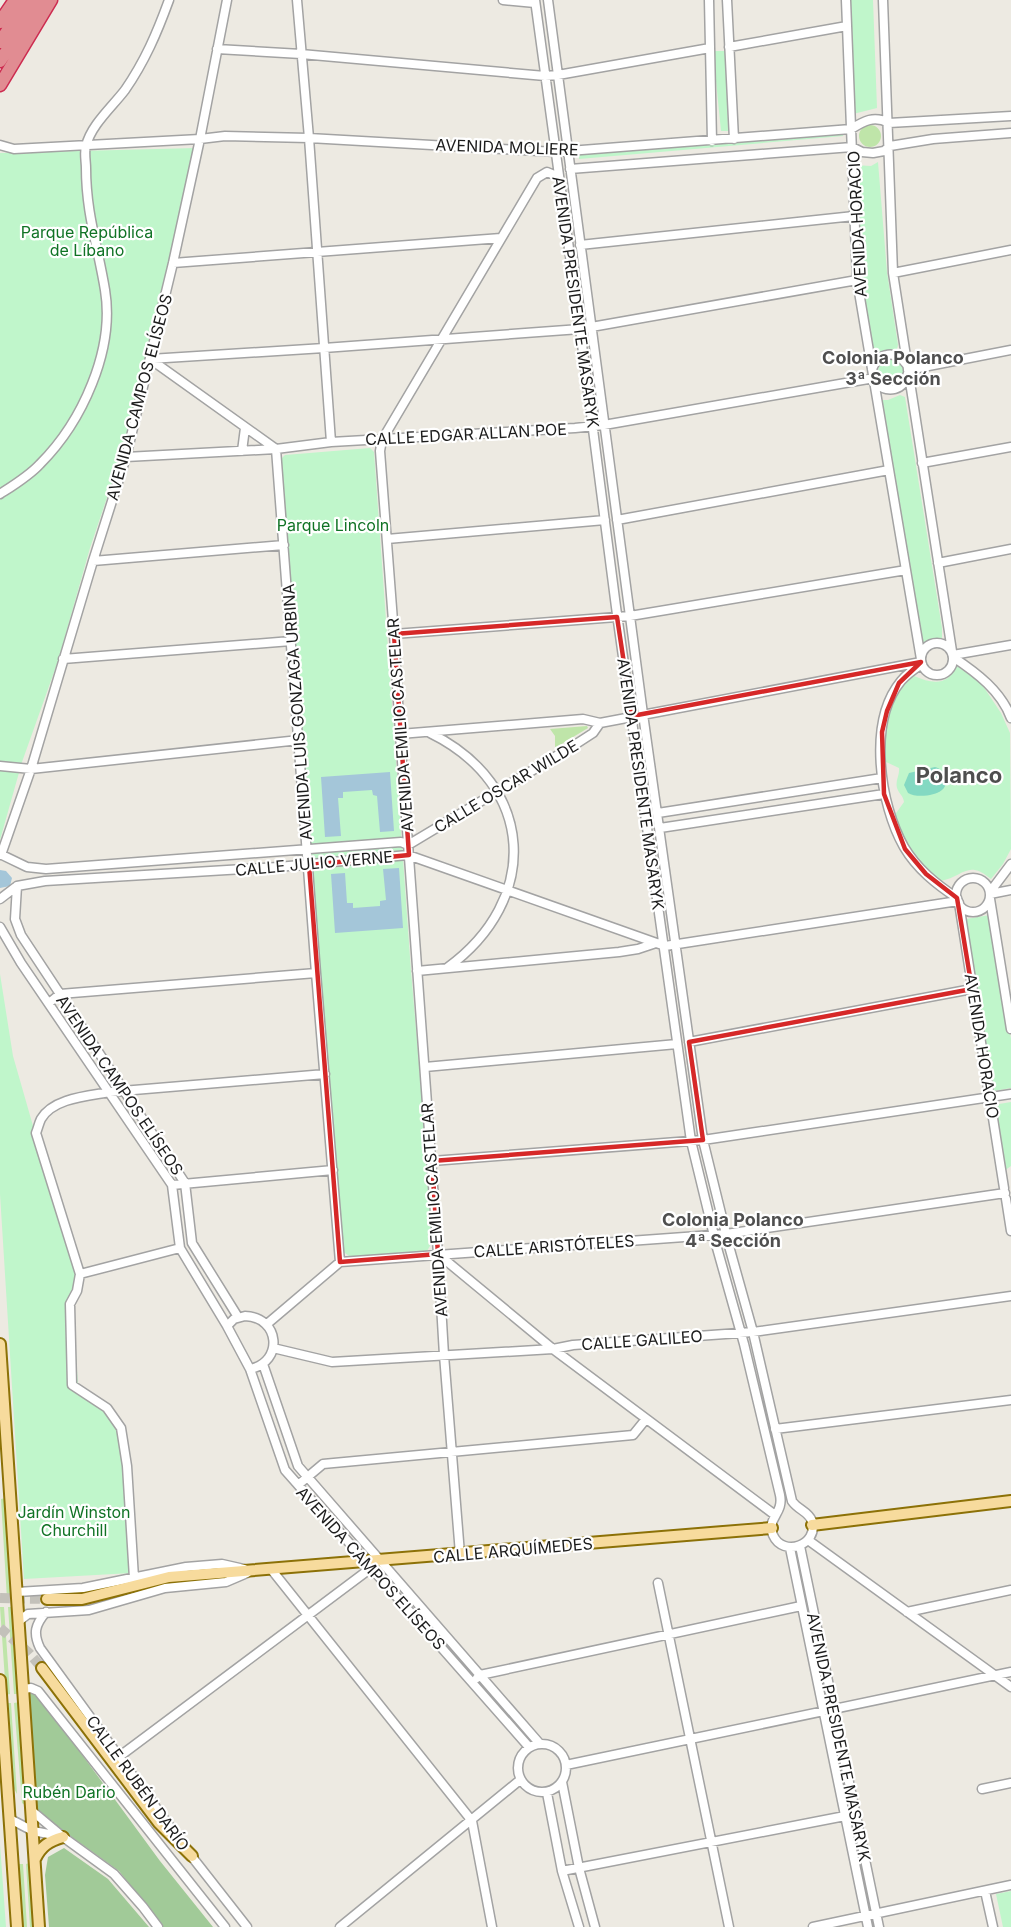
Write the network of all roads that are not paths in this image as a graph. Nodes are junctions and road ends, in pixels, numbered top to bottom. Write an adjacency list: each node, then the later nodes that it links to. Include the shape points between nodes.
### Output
1 (43, 0): 21 (highway); 22 (highway)
2 (51, 0): 25 (highway)
3 (169, 0): 35 (street, via 154,42)
4 (227, 0): 19 (street, AVENIDA CAMPOS ELÍSEOS)
5 (297, 0): 20 (street)
6 (503, 0): 13 (street)
7 (548, 0): 23 (street, AVENIDA PRESIDENTE MASARYK)
8 (709, 0): 18 (street)
9 (728, 0): 17 (street)
10 (846, 0): 15 (street, AVENIDA HORACIO)
11 (883, 0): 27 (street, AVENIDA HORACIO)
12 (22, 1): 14 (highway); 16 (highway)
13 (535, 1): 24 (street, AVENIDA PRESIDENTE MASARYK)
14 (0, 22)
15 (847, 26): 17 (street); 28 (street, AVENIDA HORACIO)
16 (0, 42)
17 (729, 47): 32 (street)
18 (710, 48): 23 (street); 33 (street)
19 (217, 49): 20 (street); 31 (street, AVENIDA CAMPOS ELÍSEOS)
20 (301, 54): 24 (street); 30 (street)
21 (0, 61)
22 (0, 71)
23 (558, 75): 24 (street); 38 (street, AVENIDA PRESIDENTE MASARYK)
24 (545, 76): 39 (street, AVENIDA PRESIDENTE MASARYK)
25 (0, 85)
26 (1011, 116): 27 (street, AVENIDA MOLIERE)
27 (889, 123): 28 (street, AVENIDA MOLIERE, via 871,119); 36 (street, AVENIDA HORACIO)
28 (851, 129): 32 (street, AVENIDA MOLIERE); 37 (street, AVENIDA HORACIO)
29 (1011, 133): 36 (street, AVENIDA MOLIERE)
30 (309, 138): 31 (street, AVENIDA MOLIERE); 39 (street, AVENIDA MOLIERE); 46 (street)
31 (200, 139): 35 (street, AVENIDA MOLIERE); 47 (street, AVENIDA CAMPOS ELÍSEOS)
32 (734, 139): 33 (street, AVENIDA MOLIERE)
33 (712, 141): 38 (street, AVENIDA MOLIERE)
34 (0, 145): 35 (street, AVENIDA MOLIERE, via 14,149)
35 (86, 146): 69 (street, via 89,219 106,300 102,354 82,403 58,443 39,466)
36 (890, 146): 37 (street, AVENIDA MOLIERE, via 873,153); 48 (street, AVENIDA HORACIO)
37 (852, 147): 40 (street, AVENIDA MOLIERE); 42 (street, AVENIDA HORACIO)
38 (568, 151): 39 (street, AVENIDA MOLIERE); 40 (street, AVENIDA PRESIDENTE MASARYK)
39 (556, 152): 41 (street, AVENIDA PRESIDENTE MASARYK)
40 (570, 169): 44 (street, AVENIDA PRESIDENTE MASARYK)
41 (560, 177): 43 (street, AVENIDA EMILIO CASTELAR, via 547,172 537,178); 51 (street, AVENIDA PRESIDENTE MASARYK)
42 (854, 216): 44 (street); 49 (street, AVENIDA HORACIO)
43 (501, 238): 46 (street); 52 (street, AVENIDA EMILIO CASTELAR)
44 (580, 245): 50 (street, AVENIDA PRESIDENTE MASARYK)
45 (1011, 250): 48 (street)
46 (317, 252): 47 (street); 53 (street)
47 (173, 263): 55 (street, AVENIDA CAMPOS ELÍSEOS)
48 (894, 273): 56 (street, AVENIDA HORACIO)
49 (857, 280): 50 (street); 57 (street, AVENIDA HORACIO)
50 (591, 327): 51 (street); 58 (street, AVENIDA PRESIDENTE MASARYK)
51 (580, 329): 52 (street); 59 (street, AVENIDA PRESIDENTE MASARYK)
52 (440, 340): 53 (street); 61 (street, AVENIDA EMILIO CASTELAR)
53 (324, 348): 55 (street); 62 (street)
54 (1011, 350): 56 (street)
55 (150, 359): 60 (street); 66 (street, AVENIDA CAMPOS ELÍSEOS)
56 (908, 369): 57 (street, via 904,383 895,390 885,390); 57 (street, via 897,355 887,354 879,358); 67 (street, AVENIDA HORACIO)
57 (874, 377): 58 (street, CALLE EDGAR ALLAN POE); 68 (street, AVENIDA HORACIO)
58 (604, 425): 59 (street, CALLE EDGAR ALLAN POE); 71 (street, AVENIDA PRESIDENTE MASARYK)
59 (593, 426): 61 (street, CALLE EDGAR ALLAN POE); 70 (street, AVENIDA PRESIDENTE MASARYK)
60 (245, 428): 64 (street); 65 (street)
61 (382, 440): 62 (street, CALLE EDGAR ALLAN POE); 72 (street, AVENIDA EMILIO CASTELAR)
62 (331, 442): 64 (street, CALLE EDGAR ALLAN POE)
63 (1011, 447): 67 (street)
64 (276, 449): 65 (street, CALLE EDGAR ALLAN POE); 73 (street, AVENIDA LUIS GONZAGA URBINA)
65 (242, 451): 66 (street, CALLE EDGAR ALLAN POE)
66 (126, 457): 75 (street, AVENIDA CAMPOS ELÍSEOS)
67 (922, 463): 76 (street, AVENIDA HORACIO)
68 (890, 470): 71 (street); 77 (street, AVENIDA HORACIO)
69 (0, 494)
70 (605, 520): 72 (street); 79 (street, AVENIDA PRESIDENTE MASARYK)
71 (617, 520): 78 (street, AVENIDA PRESIDENTE MASARYK)
72 (387, 539): 80 (street, AVENIDA EMILIO CASTELAR)
73 (284, 545): 75 (street); 81 (street, AVENIDA LUIS GONZAGA URBINA)
74 (1011, 549): 76 (street)
75 (93, 561): 84 (street, AVENIDA CAMPOS ELÍSEOS)
76 (938, 563): 83 (street, AVENIDA HORACIO)
77 (906, 570): 78 (street); 85 (street, AVENIDA HORACIO)
78 (630, 616): 79 (street); 86 (street, AVENIDA PRESIDENTE MASARYK)
79 (617, 617): 80 (street); 87 (street, AVENIDA PRESIDENTE MASARYK)
80 (394, 634): 91 (street, AVENIDA EMILIO CASTELAR)
81 (291, 641): 84 (street); 92 (street, AVENIDA LUIS GONZAGA URBINA)
82 (1011, 645): 83 (street)
83 (953, 654): 85 (street, via 944,644 931,644 924,650); 85 (street, via 949,670 941,675 927,672); 88 (street, via 985,681)
84 (63, 659): 94 (street, AVENIDA CAMPOS ELÍSEOS)
85 (922, 662): 86 (street); 95 (street, via 899,683 887,711 882,732)
86 (643, 714): 87 (street); 98 (street, AVENIDA PRESIDENTE MASARYK)
87 (632, 718): 89 (street); 117 (street, AVENIDA PRESIDENTE MASARYK)
88 (1011, 718)
89 (600, 723): 90 (street, via 583,719); 96 (street, CALLE OSCAR WILDE, via 593,733)
90 (428, 732): 91 (street); 96 (street, via 452,744 471,761)
91 (400, 734): 100 (street, AVENIDA EMILIO CASTELAR)
92 (299, 740): 94 (street); 101 (street, AVENIDA LUIS GONZAGA URBINA)
93 (0, 766): 94 (street)
94 (31, 769): 103 (street, AVENIDA CAMPOS ELÍSEOS)
95 (882, 778): 97 (street); 98 (street)
96 (495, 792): 100 (street, CALLE OSCAR WILDE); 110 (street, via 508,814 513,839)
97 (884, 794): 99 (street); 113 (street, via 906,849 926,874)
98 (658, 813): 99 (street, AVENIDA PRESIDENTE MASARYK)
99 (660, 828): 116 (street, AVENIDA PRESIDENTE MASARYK)
100 (408, 845): 101 (street, CALLE JULIO VERNE, via 401,842); 104 (street, AVENIDA EMILIO CASTELAR)
101 (308, 849): 102 (street, CALLE JULIO VERNE); 105 (street, AVENIDA LUIS GONZAGA URBINA)
102 (276, 852): 103 (street, CALLE JULIO VERNE, via 46,870 27,867); 107 (street, via 282,859)
103 (0, 855)
104 (408, 855): 105 (street, CALLE JULIO VERNE); 110 (street, CALLE JULIO VERNE); 119 (street, AVENIDA EMILIO CASTELAR)
105 (309, 864): 107 (street, CALLE JULIO VERNE); 120 (street, AVENIDA LUIS GONZAGA URBINA)
106 (1011, 864): 111 (street)
107 (278, 867): 108 (street, CALLE JULIO VERNE)
108 (17, 886): 112 (street, CALLE JULIO VERNE); 123 (street, AVENIDA CAMPOS ELÍSEOS, via 15,920)
109 (1011, 890): 111 (street)
110 (508, 891): 115 (street, CALLE JULIO VERNE); 118 (street, via 497,917 481,938)
111 (990, 895): 113 (street, via 985,907 976,911 966,910); 113 (street, via 983,881 970,878 956,892); 121 (street, AVENIDA HORACIO)
112 (0, 899)
113 (958, 901): 116 (street); 122 (street, AVENIDA HORACIO)
114 (0, 927): 124 (street, AVENIDA CAMPOS ELÍSEOS)
115 (654, 944): 117 (street, CALLE JULIO VERNE); 118 (street, via 619,952)
116 (676, 944): 117 (street); 126 (street, AVENIDA PRESIDENTE MASARYK)
117 (664, 946): 127 (street, AVENIDA PRESIDENTE MASARYK)
118 (447, 968): 119 (street)
119 (417, 971): 128 (street, AVENIDA EMILIO CASTELAR)
120 (315, 973): 123 (street); 129 (street, AVENIDA LUIS GONZAGA URBINA)
121 (1008, 987): 125 (street, AVENIDA HORACIO)
122 (972, 989): 126 (street); 133 (street, AVENIDA HORACIO)
123 (60, 994): 124 (street); 130 (street, AVENIDA CAMPOS ELÍSEOS)
124 (49, 1003): 131 (street, AVENIDA CAMPOS ELÍSEOS)
125 (1011, 1029)
126 (689, 1042): 134 (street, AVENIDA PRESIDENTE MASARYK)
127 (677, 1044): 128 (street); 135 (street, AVENIDA PRESIDENTE MASARYK)
128 (425, 1067): 136 (street, AVENIDA EMILIO CASTELAR)
129 (325, 1074): 130 (street); 137 (street, AVENIDA LUIS GONZAGA URBINA)
130 (124, 1091): 131 (street); 139 (street, AVENIDA CAMPOS ELÍSEOS)
131 (110, 1092): 140 (street, AVENIDA CAMPOS ELÍSEOS); 148 (street, via 57,1104 41,1118 36,1132)
132 (1011, 1094): 133 (street)
133 (990, 1097): 134 (street); 141 (street, AVENIDA HORACIO)
134 (703, 1140): 135 (street); 143 (street, AVENIDA PRESIDENTE MASARYK)
135 (691, 1141): 136 (street); 144 (street, AVENIDA PRESIDENTE MASARYK)
136 (432, 1161): 146 (street, AVENIDA EMILIO CASTELAR)
137 (333, 1170): 139 (street); 147 (street, AVENIDA LUIS GONZAGA URBINA)
138 (1011, 1179): 141 (street)
139 (185, 1183): 140 (street); 150 (street, AVENIDA CAMPOS ELÍSEOS, via 192,1244)
140 (172, 1185): 145 (street, AVENIDA CAMPOS ELÍSEOS)
141 (1006, 1196): 142 (street, AVENIDA HORACIO); 143 (street, CALLE ARISTÓTELES)
142 (1011, 1231)
143 (726, 1234): 144 (street, CALLE ARISTÓTELES); 153 (street, AVENIDA PRESIDENTE MASARYK)
144 (713, 1235): 146 (street, CALLE ARISTÓTELES); 154 (street, AVENIDA PRESIDENTE MASARYK)
145 (180, 1248): 148 (street); 152 (street, AVENIDA CAMPOS ELÍSEOS)
146 (438, 1254): 147 (street, CALLE ARISTÓTELES); 157 (street); 158 (street, AVENIDA EMILIO CASTELAR)
147 (340, 1262): 151 (street)
148 (80, 1274): 179 (street, via 70,1304 72,1385 107,1408 121,1428)
149 (1011, 1296): 153 (street, CALLE GALILEO)
150 (238, 1317): 151 (street, via 257,1318); 152 (street)
151 (267, 1324): 156 (street, via 273,1335)
152 (227, 1326): 160 (street, AVENIDA CAMPOS ELÍSEOS)
153 (753, 1332): 154 (street, CALLE GALILEO); 163 (street, AVENIDA PRESIDENTE MASARYK)
154 (741, 1333): 157 (street, CALLE GALILEO); 168 (street, AVENIDA PRESIDENTE MASARYK, via 782,1504)
155 (0, 1344): 182 (main road)
156 (273, 1348): 158 (street, CALLE GALILEO, via 332,1362); 159 (street)
157 (553, 1349): 158 (street, CALLE GALILEO); 162 (street)
158 (444, 1355): 164 (street, AVENIDA EMILIO CASTELAR)
159 (262, 1364): 160 (street); 165 (street, AVENIDA CAMPOS ELÍSEOS, via 298,1466)
160 (250, 1369): 166 (street, AVENIDA CAMPOS ELÍSEOS, via 285,1470)
161 (1011, 1400): 163 (street)
162 (646, 1419): 164 (street, via 633,1435); 168 (street)
163 (775, 1429): 169 (street, AVENIDA PRESIDENTE MASARYK, via 792,1501 808,1514)
164 (451, 1453): 165 (street, via 323,1464); 174 (street, AVENIDA EMILIO CASTELAR)
165 (307, 1476): 166 (street); 175 (street, AVENIDA CAMPOS ELÍSEOS)
166 (298, 1485): 176 (street, AVENIDA CAMPOS ELÍSEOS)
167 (1011, 1501): 169 (main road)
168 (775, 1515): 170 (street, AVENIDA PRESIDENTE MASARYK)
169 (813, 1525): 171 (street)
170 (772, 1528): 173 (street, via 777,1541); 174 (main road, CALLE ARQUÍMEDES)
171 (808, 1540): 172 (street); 186 (street)
172 (800, 1546): 173 (street); 198 (street, AVENIDA PRESIDENTE MASARYK)
173 (790, 1548): 184 (street, AVENIDA PRESIDENTE MASARYK)
174 (460, 1554): 175 (main road, CALLE ARQUÍMEDES)
175 (381, 1561): 176 (main road, CALLE ARQUÍMEDES); 192 (street, AVENIDA CAMPOS ELÍSEOS)
176 (369, 1565): 177 (main road, CALLE ARQUÍMEDES); 187 (street); 195 (street, AVENIDA CAMPOS ELÍSEOS)
177 (271, 1569): 178 (main road, CALLE ARQUÍMEDES); 187 (street)
178 (253, 1571): 179 (street, CALLE ARQUÍMEDES, via 222,1564); 183 (main road, CALLE ARQUÍMEDES, via 169,1577 82,1599); 185 (street, CALLE ARQUÍMEDES, via 226,1582 165,1588 89,1610)
179 (134, 1578): 182 (street, CALLE ARQUÍMEDES, via 83,1588)
180 (658, 1583): 189 (street)
181 (1011, 1590): 186 (street)
182 (17, 1592): 188 (main road)
183 (47, 1599)
184 (801, 1606): 189 (street); 199 (street, AVENIDA PRESIDENTE MASARYK)
185 (46, 1612): 188 (street, CALLE ARQUÍMEDES, via 26,1615); 203 (street, CALLE RUBÉN DARÍO, via 34,1637)
186 (907, 1612): 193 (street)
187 (309, 1615): 203 (street); 213 (street)
188 (19, 1621): 197 (main road)
189 (668, 1635): 192 (street); 200 (street)
190 (42, 1668): 217 (main road, via 159,1823)
191 (1011, 1672): 193 (street)
192 (480, 1675): 195 (street); 201 (street, AVENIDA CAMPOS ELÍSEOS)
193 (996, 1675): 196 (street); 198 (street)
194 (0, 1680): 212 (main road)
195 (472, 1682): 202 (street, AVENIDA CAMPOS ELÍSEOS)
196 (1011, 1688)
197 (23, 1689): 210 (main road); 228 (street, CALLE RUBÉN DARÍO, via 38,1691)
198 (834, 1709): 199 (street); 223 (street, AVENIDA PRESIDENTE MASARYK)
199 (824, 1711): 200 (street); 211 (street, AVENIDA PRESIDENTE MASARYK)
200 (690, 1739): 204 (street); 216 (street)
201 (540, 1744): 202 (street); 204 (street, via 554,1747)
202 (529, 1747): 205 (street, via 518,1762)
203 (120, 1756): 217 (street, CALLE RUBÉN DARÍO)
204 (566, 1765): 206 (street)
205 (520, 1780): 209 (street, via 527,1788); 213 (street)
206 (562, 1782): 209 (street); 219 (street)
207 (1011, 1782): 208 (street)
208 (982, 1789)
209 (547, 1793): 220 (street)
210 (32, 1811): 214 (main road); 215 (street)
211 (845, 1816): 216 (street); 224 (street, AVENIDA PRESIDENTE MASARYK)
212 (10, 1819): 214 (street); 225 (main road)
213 (472, 1821): 230 (street); 231 (street)
214 (33, 1831): 215 (street); 218 (main road)
215 (63, 1837): 218 (main road, via 44,1845); 227 (street, via 114,1874)
216 (711, 1843): 219 (street); 234 (street)
217 (192, 1856): 229 (street, CALLE RUBÉN DARÍO)
218 (35, 1859): 226 (main road)
219 (579, 1868): 220 (street); 233 (street)
220 (562, 1871): 232 (street)
221 (1011, 1886): 222 (street)
222 (985, 1891): 223 (street); 238 (street)
223 (876, 1914): 224 (street); 237 (street, AVENIDA PRESIDENTE MASARYK)
224 (866, 1916): 235 (street); 236 (street, AVENIDA PRESIDENTE MASARYK)
225 (17, 1927)
226 (39, 1927)
227 (158, 1927)
228 (225, 1927)
229 (247, 1927)
230 (340, 1927)
231 (492, 1927)
232 (579, 1927)
233 (595, 1927)
234 (729, 1927)
235 (813, 1927)
236 (868, 1927)
237 (879, 1927)
238 (993, 1927)

